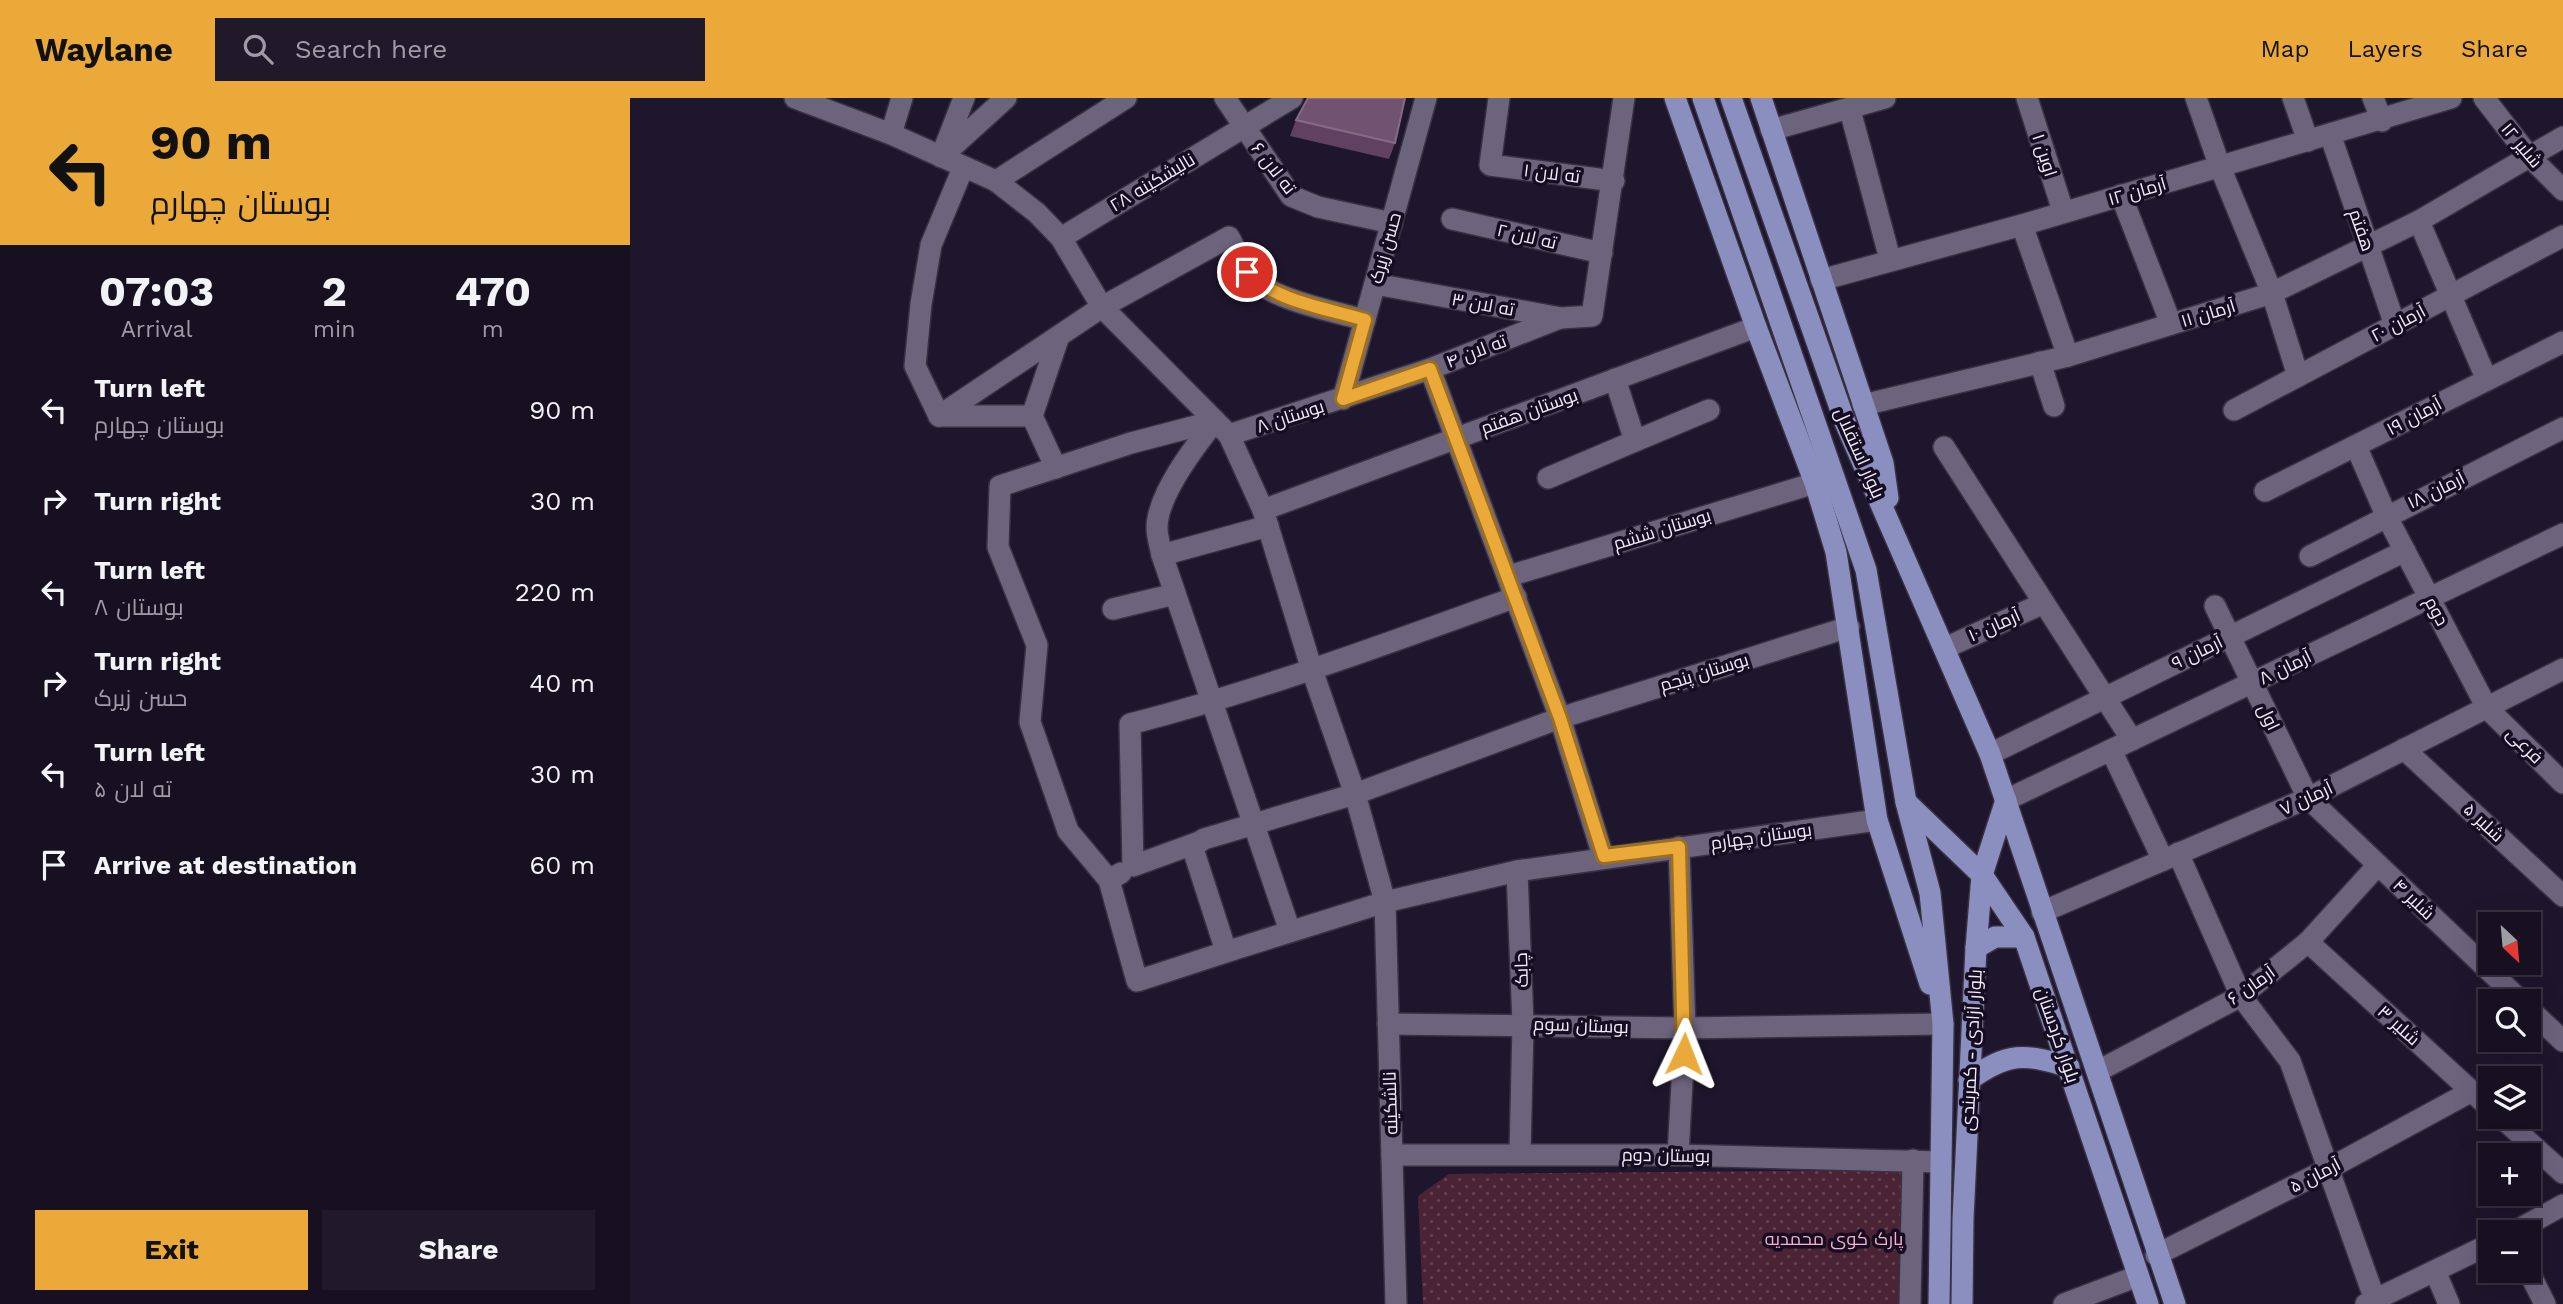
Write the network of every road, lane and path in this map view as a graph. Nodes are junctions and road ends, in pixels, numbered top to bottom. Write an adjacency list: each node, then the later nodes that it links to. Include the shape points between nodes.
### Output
1 (795, 98): 26 (street)
2 (902, 98): 26 (street)
3 (964, 98): 31 (street)
4 (1006, 98): 31 (street)
5 (1126, 98): 34 (street)
6 (1225, 98): 24 (street, ته لان ۶)
7 (1292, 98): 24 (street, نالیشکینه ۲۸)
8 (1426, 98): 41 (street, حسن زیرک)
9 (1499, 98): 35 (street, ته لان ۱, via 1490,165)
10 (1624, 98): 35 (street)
11 (1675, 98): 57 (main road)
12 (1703, 98): 115 (main road, بلوار استقلال, via 1866,570)
13 (1731, 98): 85 (main road, بلوار استقلال, via 1845,422)
14 (1760, 98): 25 (main road)
15 (1885, 98): 22 (street)
16 (2027, 98): 38 (street, اوین ۱)
17 (2196, 98): 32 (street)
18 (2293, 98): 29 (street)
19 (2374, 98): 23 (street)
20 (2451, 98): 23 (street, آرمان ۱۲)
21 (2484, 98): 30 (street, شلیر ۱۲)
22 (1850, 110): 25 (street); 47 (street)
23 (2382, 121): 27 (street, آرمان ۱۲)
24 (1243, 127): 41 (street, ته لان ۶, via 1291,196); 44 (street, نالیشکینه ۲۸)
25 (1771, 130): 48 (main road)
26 (891, 134): 31 (street)
27 (2330, 134): 29 (street, آرمان ۱۲); 45 (street, هفتم)
28 (2563, 137): 30 (street, آرمان ۱۱)
29 (2308, 141): 32 (street, آرمان ۱۲)
30 (2528, 155): 36 (street, شلیر ۱۲); 40 (street, آرمان ۱۱)
31 (941, 157): 33 (street)
32 (2220, 167): 37 (street, آرمان ۱۲); 50 (street)
33 (963, 168): 34 (street); 71 (street, via 931,245 920,304 915,366)
34 (996, 181): 44 (street)
35 (1614, 181): 46 (street)
36 (2563, 190)
37 (2121, 195): 38 (street, آرمان ۱۲); 55 (street)
38 (2063, 211): 42 (street, آرمان ۱۲)
39 (1452, 219): 46 (street, ته لان ۲)
40 (2420, 221): 45 (street, آرمان ۱۱); 51 (street)
41 (1392, 223): 49 (street, حسن زیرک)
42 (2022, 225): 47 (street, آرمان ۱۲); 60 (street)
43 (2563, 236): 51 (street, آرمان ۲۰)
44 (1061, 238): 52 (street)
45 (2367, 245): 50 (street, آرمان ۱۱); 56 (street, هفتم)
46 (1602, 253): 53 (street, ته لان ۳, via 1592,316)
47 (1890, 260): 48 (street, آرمان ۱۲)
48 (1821, 280): 67 (main road)
49 (1374, 284): 53 (street, ته لان ۳); 54 (street, حسن زیرک)
50 (2273, 293): 55 (street, آرمان ۱۱); 63 (street)
51 (2453, 294): 56 (street, آرمان ۲۰); 64 (street)
52 (1102, 307): 54 (street, via 1229,237 1247,272 1259,284); 58 (street); 73 (street)
53 (1561, 318): 62 (street, ته لان ۴)
54 (1365, 320): 66 (street, حسن زیرک)
55 (2171, 324): 60 (street, آرمان ۱۱)
56 (2395, 325): 63 (street, آرمان ۲۰)
57 (1756, 327): 65 (street, بوستان هفتم); 81 (main road)
58 (1059, 336): 71 (street); 72 (street)
59 (2560, 350): 64 (street, آرمان ۱۹)
60 (2068, 356): 61 (street, آرمان ۱۱)
61 (2040, 362): 67 (street, آرمان ۱۱); 68 (street)
62 (1430, 369): 66 (street, بوستان ۸); 75 (street)
63 (2298, 376): 70 (street, آرمان ۲۰)
64 (2486, 378): 77 (street, آرمان ۱۹)
65 (1615, 379): 75 (street, بوستان هفتم); 76 (street)
66 (1343, 399): 73 (street, بوستان ۸)
67 (1863, 405): 85 (main road, via 1883,463)
68 (2054, 406)
69 (1709, 410): 76 (street)
70 (2234, 411)
71 (939, 416): 72 (street)
72 (1032, 416): 79 (street)
73 (1222, 428): 79 (street, بوستان ۸, via 1131,443); 84 (street, نالشکینه); 88 (street, via 1179,472 1161,508 1157,527)
74 (2563, 428): 83 (street, آرمان ۱۸)
75 (1457, 438): 84 (street, بوستان هفتم); 90 (street)
76 (1635, 441): 80 (street)
77 (2356, 446): 82 (street, آرمان ۱۹); 83 (street, دوم)
78 (1944, 447): 94 (street)
79 (1056, 468): 126 (street, بوستان ۸, via 1000,486 998,547 1037,645 1030,722 1068,831)
80 (1548, 478)
81 (1815, 483): 90 (street, بوستان ششم); 97 (main road, via 1836,552)
82 (2265, 491)
83 (2386, 515): 87 (street, دوم); 89 (street, آرمان ۱۸)
84 (1265, 518): 88 (street, بوستان هفتم); 100 (street, نالشکینه)
85 (1891, 524): 99 (main road, بلوار استقلال)
86 (2563, 534): 93 (street, آرمان ۸)
87 (2405, 551): 93 (street, دوم); 98 (street, آرمان ۹)
88 (1162, 555): 91 (street)
89 (2310, 556)
90 (1509, 576): 92 (street)
91 (1175, 594): 96 (street); 104 (street)
92 (1516, 597): 100 (street); 106 (street)
93 (2430, 598): 102 (street, آرمان ۸); 105 (street, دوم)
94 (2044, 603): 99 (street, آرمان ۱۰); 103 (street)
95 (2215, 606): 98 (street, اول)
96 (1113, 609)
97 (1849, 627): 106 (street, بوستان پنجم); 116 (main road)
98 (2231, 636): 102 (street, اول); 103 (street, آرمان ۹)
99 (1945, 648): 110 (main road, بلوار استقلال)
100 (1312, 670): 104 (street); 112 (street, نالشکینه)
101 (2563, 670): 105 (street, آرمان ۷)
102 (2252, 683): 107 (street, آرمان ۸); 113 (street, اول)
103 (2105, 697): 107 (street); 110 (street, آرمان ۹)
104 (1214, 702): 117 (street); 123 (street, via 1130,724)
105 (2487, 708): 108 (street, آرمان ۷); 111 (street, فرعی)
106 (1560, 718): 112 (street, بوستان پنجم); 120 (street)
107 (2132, 740): 109 (street, آرمان ۸)
108 (2404, 749): 113 (street, آرمان ۷); 127 (street, شلیر ۵)
109 (2111, 750): 114 (street, آرمان ۸); 121 (street)
110 (1990, 754): 114 (main road, بلوار استقلال)
111 (2563, 783)
112 (1355, 794): 117 (street, بوستان پنجم); 128 (street, نالشکینه)
113 (2308, 798): 121 (street, آرمان ۷); 122 (street, شلیر ۴)
114 (2006, 800): 125 (main road, بلوار آزادی - کمربندی); 129 (main road, بلوار کردستان)
115 (1906, 802): 125 (main road, بلوار کردستان); 140 (main road, بلوار آزادی - کمربندی, via 1930,893)
116 (1877, 820): 119 (street, بوستان چهارم); 140 (main road)
117 (1255, 824): 118 (street, بوستان پنجم); 130 (street)
118 (1199, 842): 123 (street, بوستان پنجم); 134 (street, via 1194,852 1225,948)
119 (1679, 847): 120 (street, بوستان چهارم); 141 (street)
120 (1604, 856): 124 (street, بوستان چهارم)
121 (2171, 856): 129 (street, آرمان ۷); 136 (street)
122 (2378, 865): 132 (street, آرمان ۶); 135 (street, شلیر ۴)
123 (1133, 866): 126 (street, بوستان پنجم)
124 (1517, 871): 128 (street, بوستان چهارم); 139 (street, چابک)
125 (1982, 874): 131 (main road, بلوار کردستان); 133 (main road, بلوار آزادی - کمربندی)
126 (1109, 880): 134 (street, بوستان چهارم, via 1137,981)
127 (2563, 895)
128 (1385, 901): 130 (street, بوستان چهارم); 138 (street, نالشکینه)
129 (2042, 912): 144 (main road, بلوار کردستان)
130 (1290, 931): 134 (street, بوستان چهارم)
131 (2024, 937): 133 (main road, via 1995,937); 143 (main road, بلوار کردستان)
132 (2308, 942): 136 (street, آرمان ۶); 146 (street, شلیر ۳)
133 (1976, 948): 145 (main road, بلوار آزادی - کمربندی)
134 (1232, 950)
135 (2508, 989)
136 (2241, 996): 144 (street, آرمان ۶); 154 (street, via 2290,1060)
137 (2541, 1020): 142 (street)
138 (1388, 1024): 139 (street, بوستان سوم); 150 (street, نالشکینه)
139 (1523, 1024): 141 (street, بوستان سوم); 149 (street, چابک)
140 (1943, 1024): 141 (street, بوستان سوم); 153 (main road, بلوار آزادی - کمربندی)
141 (1685, 1028): 151 (street)
142 (2563, 1041)
143 (2069, 1068): 145 (main road, via 2034,1056 2013,1057 1993,1063); 161 (main road, بلوار کردستان)
144 (2098, 1071): 159 (main road, بلوار کردستان)
145 (1969, 1080): 167 (main road, بلوار آزادی - کمربندی)
146 (2472, 1091): 147 (street, شلیر ۳); 154 (street, آرمان ۵)
147 (2478, 1097)
148 (2514, 1129): 155 (street)
149 (1520, 1154): 150 (street, بوستان دوم); 151 (street, بوستان دوم)
150 (1392, 1155): 164 (street, نالشکینه)
151 (1678, 1155): 152 (street, بوستان دوم)
152 (1913, 1160): 153 (street, بوستان دوم); 165 (street)
153 (1941, 1162): 166 (main road, بلوار آزادی - کمربندی)
154 (2328, 1169): 159 (street, آرمان ۵); 163 (street)
155 (2563, 1174)
156 (2563, 1205): 157 (street)
157 (2536, 1220)
158 (2478, 1250): 160 (street)
159 (2157, 1255): 170 (main road, بلوار کردستان)
160 (2435, 1271): 163 (street); 171 (street)
161 (2138, 1276): 168 (street); 169 (main road, بلوار کردستان)
162 (2534, 1283): 172 (street)
163 (2370, 1302)
164 (1396, 1304)
165 (1910, 1304)
166 (1939, 1304)
167 (1962, 1304)
168 (2064, 1304)
169 (2148, 1304)
170 (2175, 1304)
171 (2449, 1304)
172 (2545, 1304)

